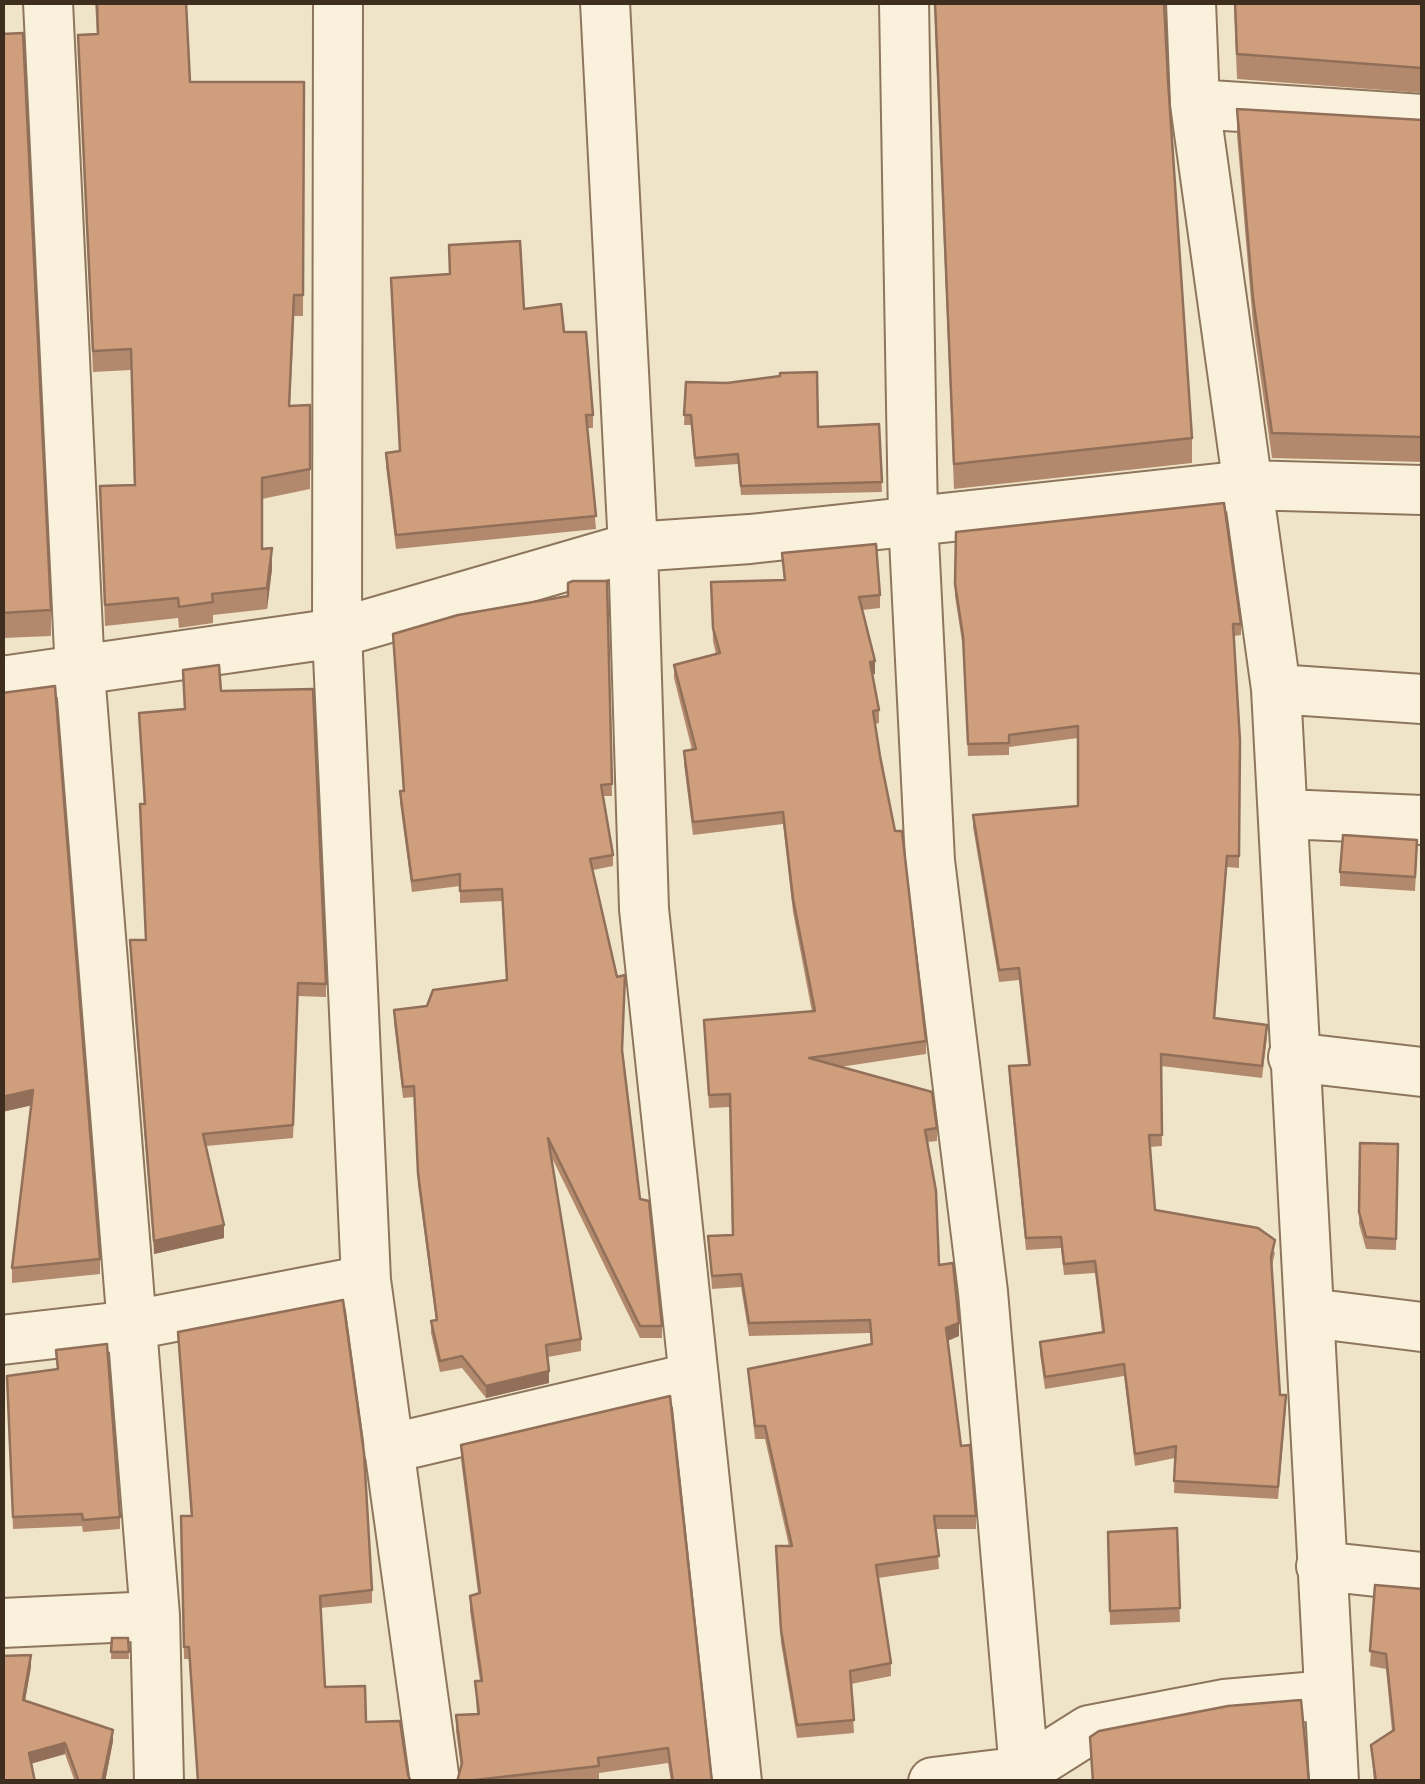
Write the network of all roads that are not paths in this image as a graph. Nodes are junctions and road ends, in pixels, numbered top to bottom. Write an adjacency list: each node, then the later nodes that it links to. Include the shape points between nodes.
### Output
1 (48, 2): 13 (street)
2 (338, 2): 12 (street)
3 (605, 2): 11 (street)
4 (904, 2): 10 (street)
5 (1192, 2): 6 (street)
6 (1195, 104): 7 (street); 8 (street)
7 (1422, 119)
8 (1246, 485): 9 (street); 10 (street); 15 (street)
9 (1422, 490)
10 (913, 519): 11 (street); 33 (street, via 930,862 982,1292)
11 (633, 547): 12 (street); 26 (street, via 644,908)
12 (336, 633): 13 (street); 21 (street)
13 (80, 673): 14 (street); 23 (street)
14 (2, 681)
15 (1276, 689): 16 (street); 17 (street)
16 (1422, 699)
17 (1285, 814): 18 (street); 19 (street)
18 (1422, 820)
19 (1293, 1057): 20 (street); 22 (street)
20 (1422, 1072)
21 (366, 1280): 23 (street); 27 (street)
22 (1310, 1314): 24 (street); 28 (street)
23 (133, 1324): 25 (street); 30 (street)
24 (1422, 1327)
25 (2, 1340)
26 (694, 1377): 27 (street); 36 (street)
27 (388, 1449): 35 (street)
28 (1321, 1566): 29 (street); 32 (street)
29 (1422, 1578)
30 (156, 1616): 31 (street); 34 (street)
31 (2, 1623)
32 (1329, 1694): 33 (street, via 1224,1704 1089,1730); 38 (street)
33 (1024, 1776): 37 (street)
34 (158, 1782)
35 (435, 1782)
36 (737, 1782)
37 (933, 1782)
38 (1334, 1782)

